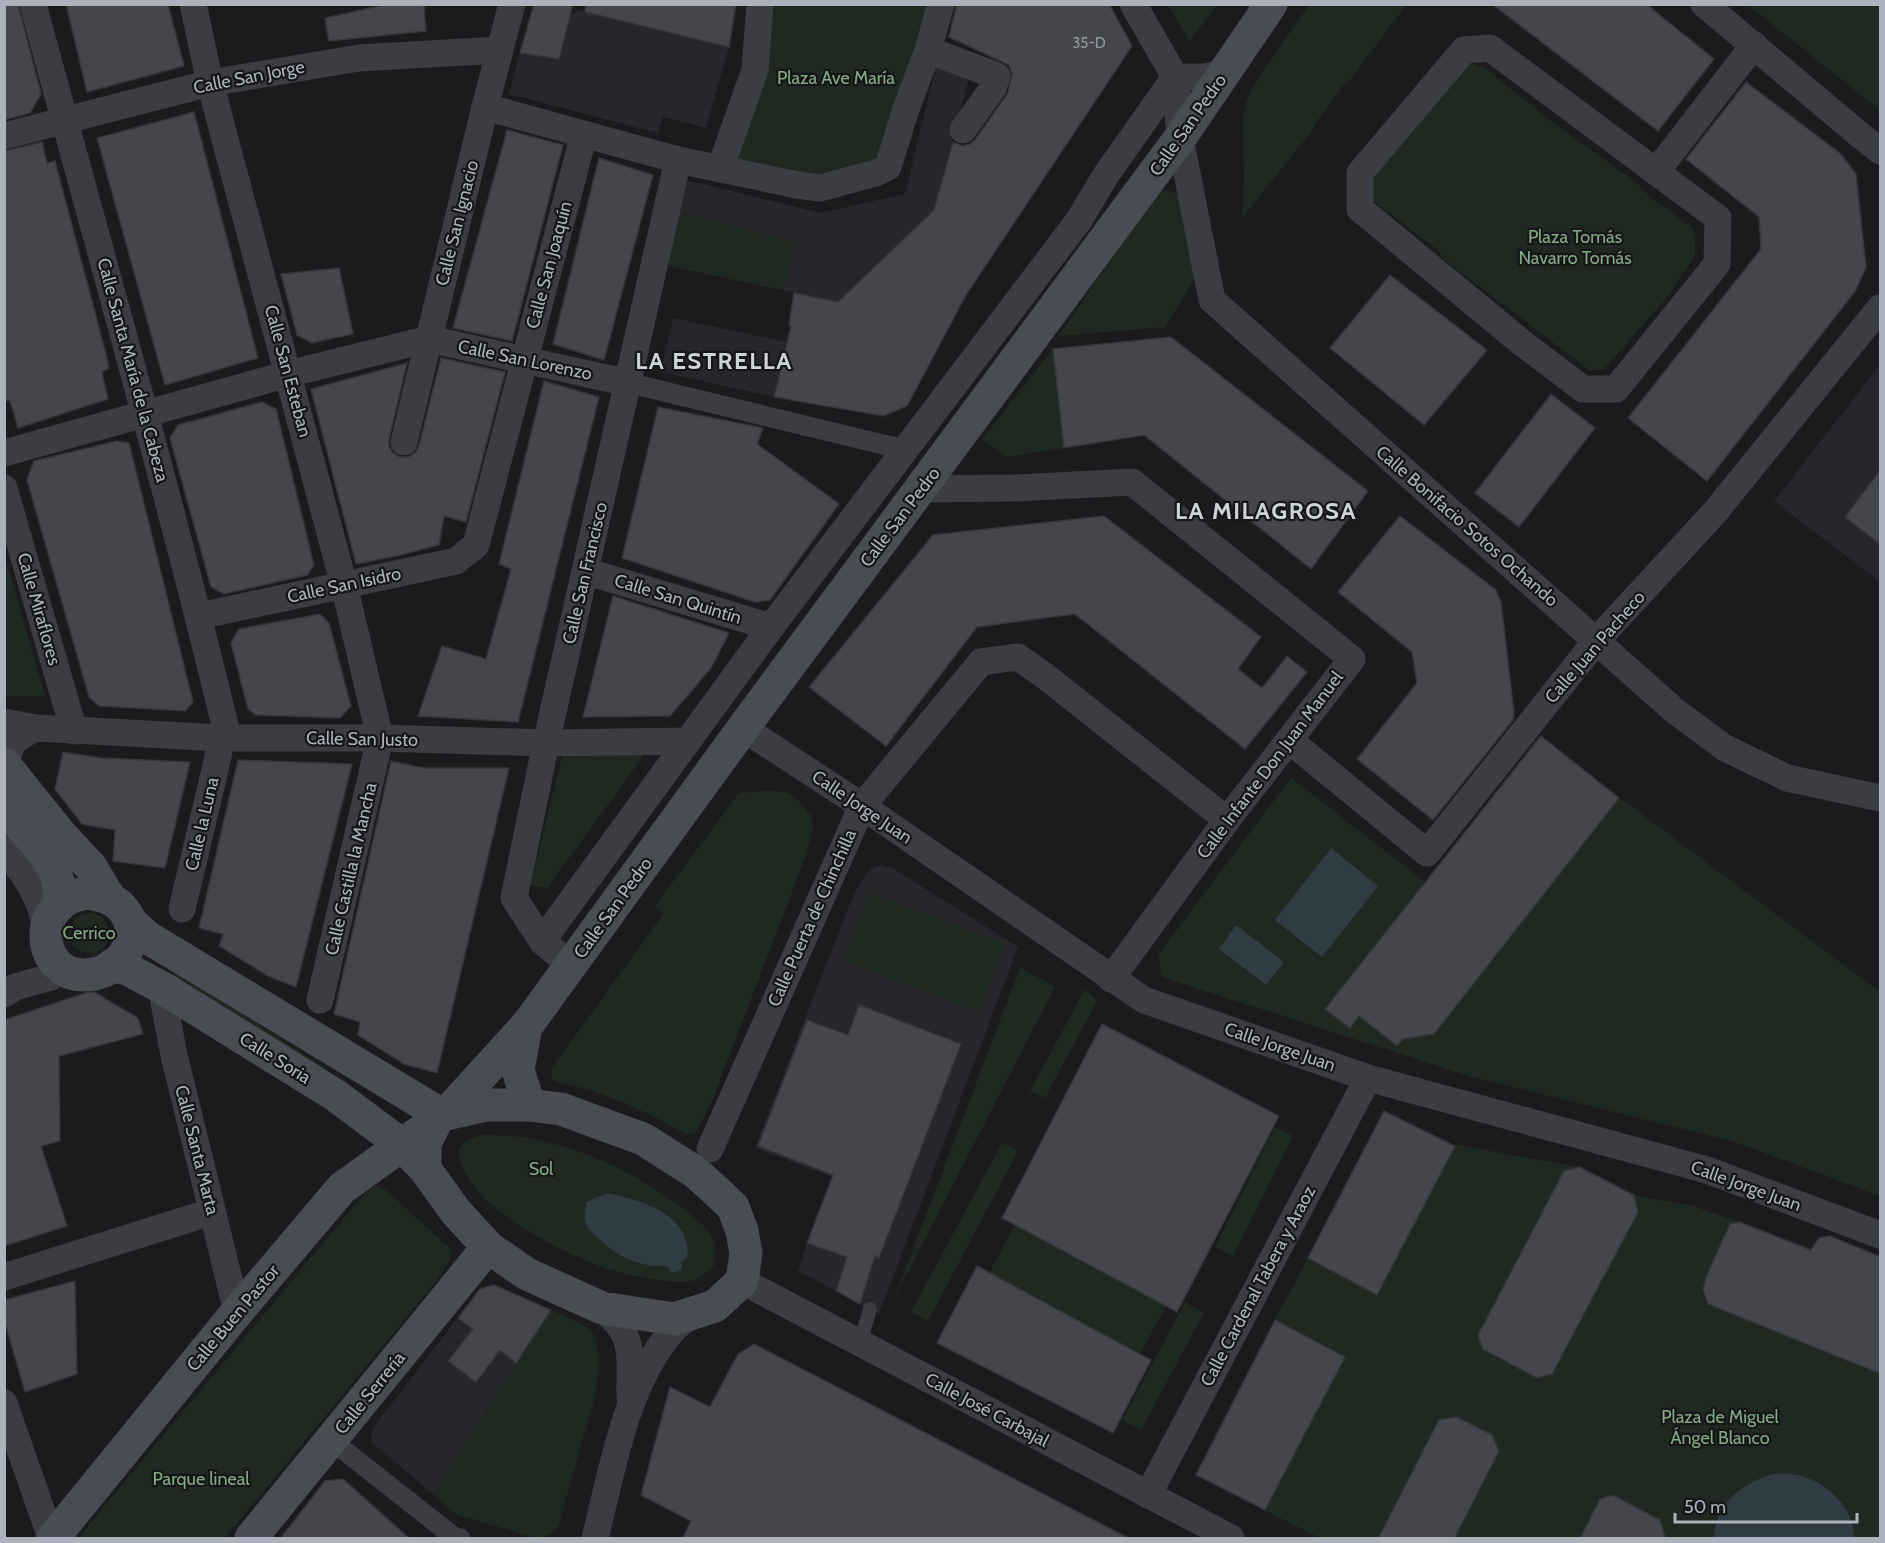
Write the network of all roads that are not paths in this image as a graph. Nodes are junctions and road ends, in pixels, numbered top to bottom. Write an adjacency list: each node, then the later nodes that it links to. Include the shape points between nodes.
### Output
1 (33, 4): 16 (street, Calle Santa María de la Cabeza)
2 (194, 4): 14 (street, Calle San Esteban)
3 (512, 4): 10 (street, Calle San Ignacio)
4 (760, 4): 23 (street, via 755,70)
5 (941, 4): 11 (street)
6 (1133, 4): 13 (street)
7 (1271, 4): 12 (main road, Calle San Pedro)
8 (1704, 4): 9 (street)
9 (1754, 45): 21 (street); 24 (street)
10 (500, 50): 14 (street, Calle San Jorge, via 359,58); 15 (street, Calle San Ignacio)
11 (928, 50): 17 (street, via 997,76 993,88); 23 (street, via 888,167 820,188)
12 (1225, 72): 13 (street, via 1206,77); 20 (main road, Calle San Pedro)
13 (1175, 77): 20 (street, Calle Bonifacio Sotos Ochando); 32 (street, Calle San Pedro, via 1079,220)
14 (210, 83): 16 (street, Calle San Jorge); 28 (street, Calle San Esteban)
15 (485, 107): 18 (street); 26 (street, Calle San Ignacio)
16 (64, 120): 19 (street, Calle San Jorge); 30 (street, Calle Santa María de la Cabeza)
17 (963, 130)
18 (584, 134): 22 (street); 27 (street, Calle San Joaquín)
19 (4, 136)
20 (1180, 138): 35 (main road, Calle San Pedro); 41 (street, Calle Bonifacio Sotos Ochando, via 1212,300)
21 (1881, 151)
22 (678, 160): 23 (street); 29 (street, Calle San Francisco)
23 (720, 169)
24 (1656, 172): 24 (street, via 1490,48 1464,50 1360,172 1360,209 1583,389 1616,389 1717,264 1718,218)
25 (1881, 308): 41 (street, Calle Juan Pacheco, via 1715,512)
26 (429, 339): 27 (street, Calle San Lorenzo); 28 (street, Calle San Lorenzo); 31 (street, Calle San Ignacio)
27 (524, 359): 29 (street, Calle San Lorenzo); 36 (street, Calle San Joaquín)
28 (288, 374): 30 (street, Calle San Lorenzo); 38 (street, Calle San Esteban)
29 (629, 383): 32 (street, Calle San Lorenzo); 37 (street, Calle San Francisco)
30 (146, 415): 33 (street, Calle San Lorenzo); 39 (street, Calle Santa María de la Cabeza)
31 (404, 442)
32 (906, 450): 40 (street, Calle San Pedro)
33 (4, 453)
34 (4, 488): 45 (street, Calle Miraflores)
35 (921, 489): 44 (main road, Calle San Pedro); 48 (street, Calle Infante Don Juan Manuel, via 1132,482 1352,659)
36 (479, 536): 38 (street, Calle San Isidro, via 476,545 456,561)
37 (585, 571): 40 (street, Calle San Quintín); 50 (street, Calle San Francisco)
38 (344, 585): 39 (street, Calle San Isidro); 47 (street, Calle San Esteban)
39 (199, 616): 46 (street, Calle Santa María de la Cabeza)
40 (771, 627): 49 (street, Calle San Pedro)
41 (1596, 641): 48 (street, Calle Juan Pacheco, via 1427,853); 52 (street, Calle Bonifacio Sotos Ochando, via 1675,711 1725,748 1787,778)
42 (4, 722): 43 (street, Calle San Justo)
43 (36, 728): 45 (street, Calle San Justo); 51 (street, via 19,736 10,746)
44 (743, 728): 53 (street, Calle Jorge Juan); 63 (main road, Calle San Pedro)
45 (74, 730): 46 (street, Calle San Justo)
46 (224, 738): 47 (street, Calle San Justo); 58 (street, Calle la Luna)
47 (380, 738): 50 (street, Calle San Justo); 68 (street, Calle Castilla la Mancha)
48 (1289, 740): 55 (street, Calle Infante Don Juan Manuel)
49 (688, 741): 50 (street, Calle San Justo); 61 (street, Calle San Pedro)
50 (546, 743): 61 (street, Calle San Francisco, via 514,898)
51 (5, 765): 57 (main road, via 91,867)
52 (1881, 798)
53 (862, 806): 55 (street, Calle Puerta de Chinchilla, via 981,662 1018,657); 65 (street, Calle Jorge Juan); 74 (street, Calle Puerta de Chinchilla)
54 (4, 807): 59 (main road, via 55,873 58,884)
55 (1227, 820): 65 (street, Calle Infante Don Juan Manuel)
56 (4, 849): 59 (street, via 22,871 43,909)
57 (109, 897): 59 (main road, via 76,894); 60 (main road)
58 (182, 909)
59 (52, 916): 64 (main road, via 46,945)
60 (130, 921): 62 (main road, via 129,943 123,956); 72 (main road, Calle Soria, via 147,937)
61 (542, 941): 63 (street, Calle San Francisco)
62 (112, 965): 64 (main road, via 86,975); 66 (main road, Calle Soria)
63 (572, 965): 69 (main road, Calle San Pedro)
64 (63, 967): 67 (street, via 51,977)
65 (1111, 979): 70 (street, Calle Jorge Juan, via 1144,1000)
66 (161, 987): 73 (main road, Calle Soria, via 335,1095); 76 (street, Calle Santa Marta)
67 (4, 994)
68 (320, 1000)
69 (526, 1026): 71 (main road, Calle San Pedro, via 518,1070); 72 (main road, Calle San Pedro)
70 (1368, 1078): 77 (street, Calle Jorge Juan, via 1707,1170); 89 (street, Calle Cardenal Tabera y Araoz)
71 (529, 1105): 72 (main road, via 488,1106); 74 (main road, via 561,1109)
72 (441, 1117): 73 (main road, Calle Buen Pastor); 75 (main road, via 425,1143)
73 (402, 1145): 75 (main road, Calle Soria); 83 (main road, Calle Buen Pastor, via 342,1188)
74 (696, 1156): 80 (main road, via 714,1189 733,1207 742,1231 746,1253)
75 (425, 1169): 78 (main road, Calle Soria)
76 (211, 1212): 79 (street); 83 (street, Calle Santa Marta)
77 (1881, 1235)
78 (488, 1247): 81 (main road, Calle Soria, via 527,1274); 88 (main road, Calle Serrería)
79 (4, 1277)
80 (742, 1281): 84 (main road, Calle Soria, via 715,1306); 85 (street, Calle José Carbajal)
81 (602, 1308): 84 (main road, Calle Soria, via 674,1318); 86 (street, via 621,1328 627,1341)
82 (870, 1309): 85 (lane)
83 (237, 1312): 90 (main road, Calle Buen Pastor)
84 (697, 1312): 86 (street, via 675,1327 660,1347)
85 (860, 1343): 89 (street, Calle José Carbajal)
86 (630, 1405): 93 (street)
87 (5, 1407): 90 (street)
88 (331, 1440): 91 (main road, Calle Serrería); 92 (street)
89 (1148, 1495): 94 (street, Calle José Carbajal)
90 (52, 1539)
91 (251, 1539)
92 (460, 1539)
93 (595, 1539)
94 (1231, 1539)

